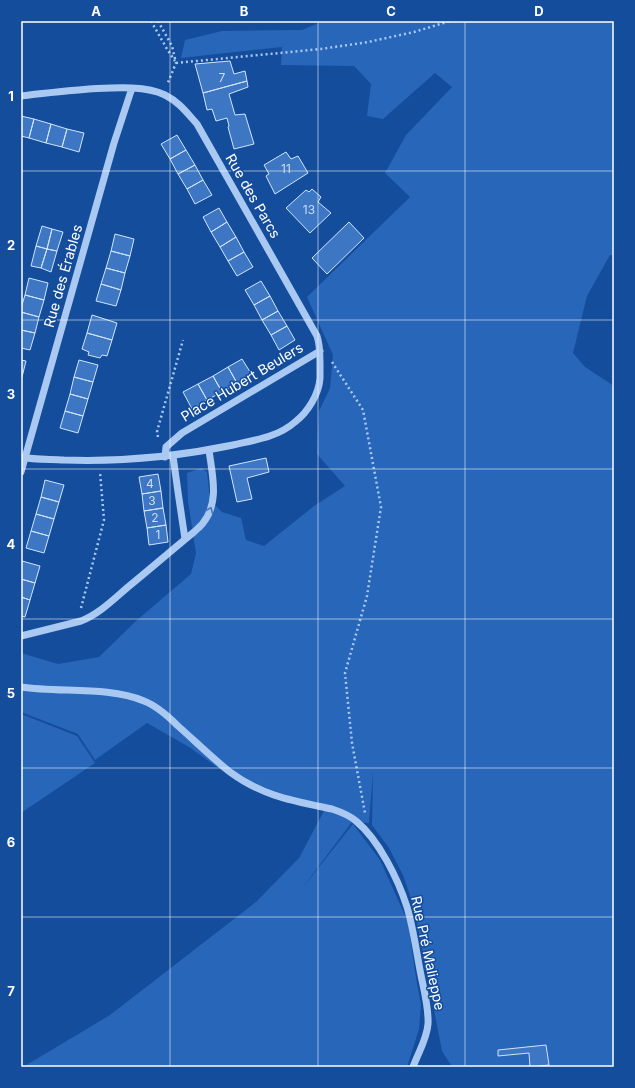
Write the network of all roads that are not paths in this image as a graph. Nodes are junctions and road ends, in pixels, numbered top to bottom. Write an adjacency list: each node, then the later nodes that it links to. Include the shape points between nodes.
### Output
1 (132, 88): 2 (street, Rue des Parcs); 3 (street, Rue des Parcs, via 163,94 175,101 197,124 317,336); 7 (street, Rue des Érables)
2 (21, 96)
3 (320, 351): 4 (street, Place Hubert Beulers, via 320,379 316,394 311,405 295,422 281,432 264,438); 6 (street, Place Hubert Beulers, via 182,432 166,447)
4 (209, 450): 5 (street, Place Hubert Beulers); 9 (street, one-way to 4, via 204,522 214,497)
5 (173, 456): 6 (street, Place Hubert Beulers); 9 (street)
6 (165, 457): 7 (street, Place Hubert Beulers, via 117,460)
7 (23, 458): 8 (street, Rue des Érables)
8 (21, 472)
9 (185, 539): 10 (street, via 88,618)
10 (21, 636)
11 (21, 687): 12 (street, Rue Pré Malieppe, via 118,694 144,701 156,707 230,772 255,788 277,797 340,811 356,820 378,846 400,886 415,941 428,1023 427,1033)
12 (413, 1067)

